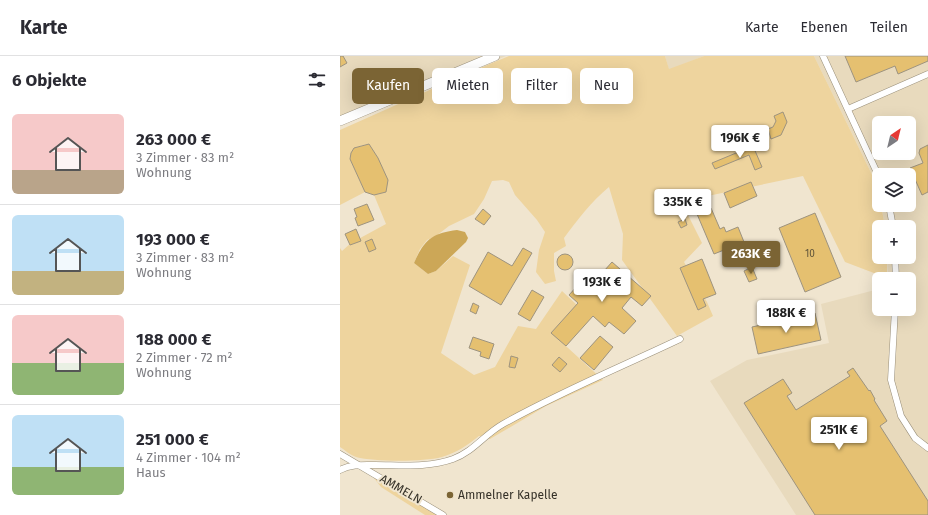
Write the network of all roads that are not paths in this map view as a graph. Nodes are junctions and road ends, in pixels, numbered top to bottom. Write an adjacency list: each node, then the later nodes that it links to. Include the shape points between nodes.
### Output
1 (495, 56): 5 (main road)
2 (823, 56): 4 (street)
3 (928, 74): 4 (street)
4 (848, 109): 6 (street)
5 (340, 121)
6 (875, 168)
7 (895, 316): 9 (street, via 891,380 901,416 915,438)
8 (680, 339): 11 (street, via 502,425 453,459 424,465)
9 (928, 448)
10 (340, 454): 11 (street, AMMELN)
11 (358, 465): 12 (street, via 346,466); 13 (street, AMMELN)
12 (340, 470)
13 (444, 515)

